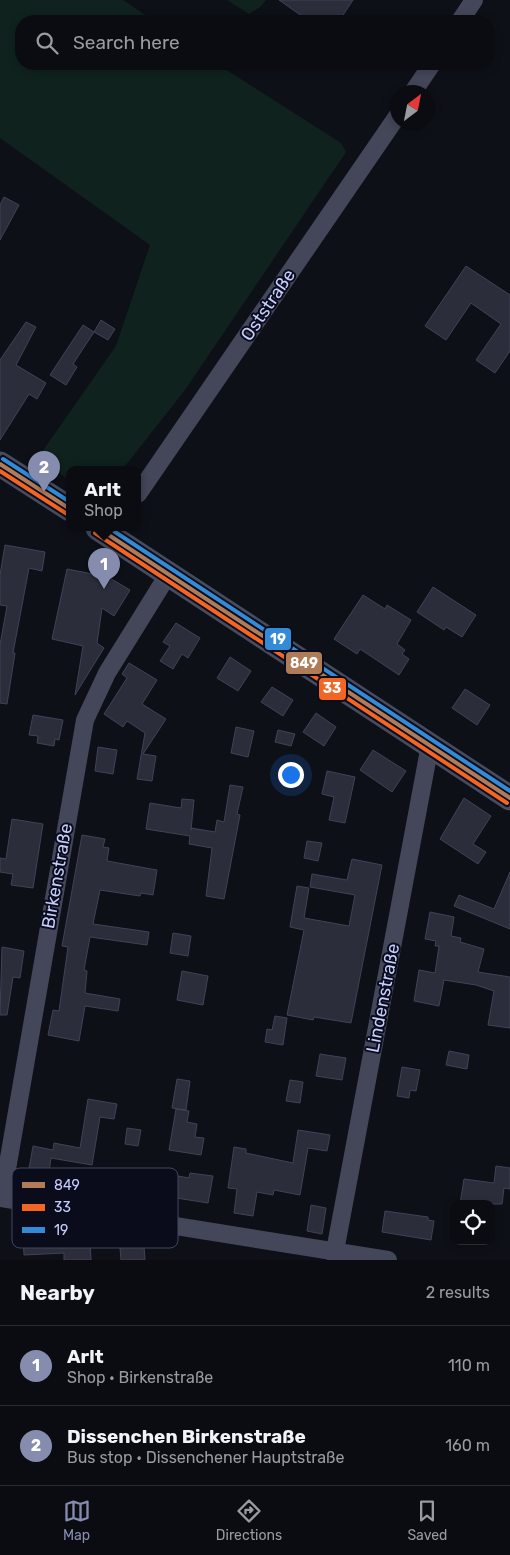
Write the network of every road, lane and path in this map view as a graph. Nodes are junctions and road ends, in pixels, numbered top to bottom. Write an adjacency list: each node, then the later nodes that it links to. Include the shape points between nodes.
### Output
1 (474, 0): 2 (street)
2 (464, 15)
3 (428, 70): 4 (street)
4 (418, 85)
5 (390, 127): 7 (street, Oststraße)
6 (0, 464): 8 (main road)
7 (141, 490)
8 (66, 506)
9 (108, 531): 10 (main road)
10 (169, 574): 11 (main road); 13 (street, Birkenstraße, via 106,673 85,720)
11 (430, 745): 12 (main road); 15 (street, Lindenstraße)
12 (510, 798)
13 (1, 1198)
14 (178, 1229): 15 (street)
15 (335, 1256): 16 (street)
16 (388, 1260)

